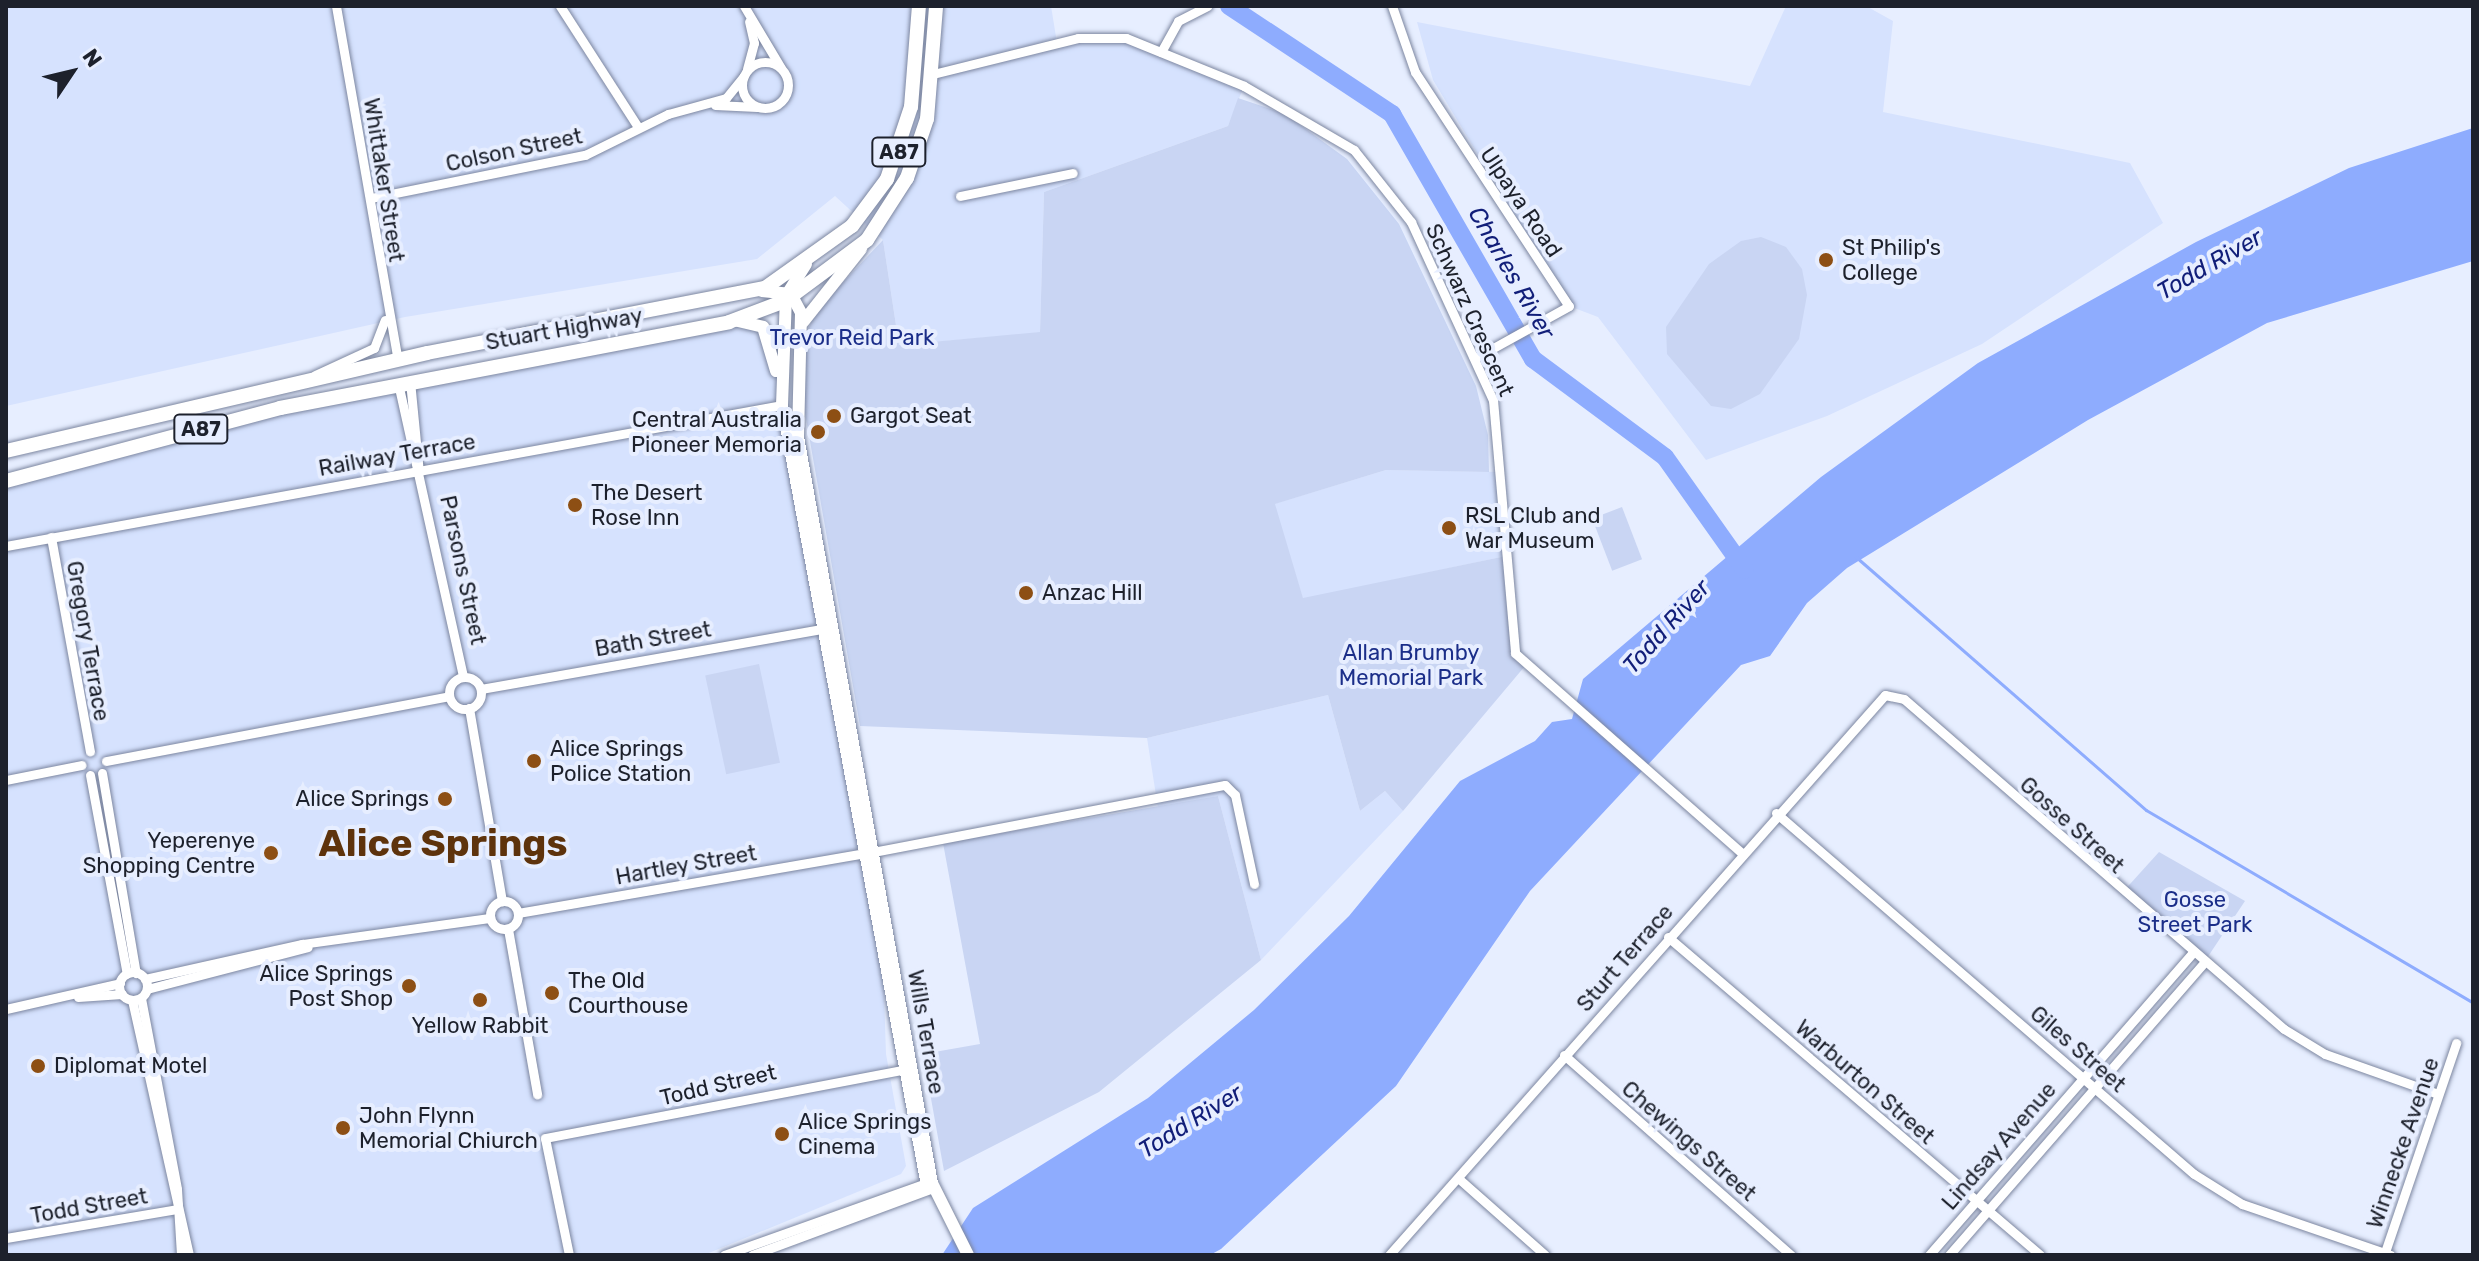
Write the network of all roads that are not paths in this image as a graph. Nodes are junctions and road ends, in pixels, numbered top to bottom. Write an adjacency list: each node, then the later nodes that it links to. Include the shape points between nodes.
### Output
1 (336, 6): 18 (street, Whittaker Street)
2 (560, 6): 15 (street)
3 (744, 6): 9 (street); 11 (street, via 754,43)
4 (919, 6): 10 (highway, Stuart Highway / A87)
5 (936, 6): 12 (highway, Stuart Highway / A87)
6 (1207, 6): 8 (street, via 1178,21)
7 (1392, 6): 26 (street, Ulpaya Road, via 1415,72 1569,306)
8 (1161, 52): 12 (street, Schwarz Crescent, via 1094,36); 26 (street, Schwarz Crescent, via 1244,86 1354,150 1411,222)
9 (782, 69): 11 (street, via 760,62); 14 (street, via 785,95)
10 (915, 71): 12 (highway); 20 (highway, Stuart Highway / A87, via 905,134 887,179 852,226)
11 (745, 74): 13 (street, Colson Street, via 731,95); 14 (street, via 745,95)
12 (933, 74): 19 (highway, Stuart Highway / A87, via 915,161)
13 (704, 105): 14 (street, Colson Street); 15 (street, Colson Street)
14 (761, 107)
15 (638, 127): 18 (street, Colson Street, via 585,155)
16 (1073, 173): 17 (street)
17 (960, 196)
18 (371, 198): 23 (street, Whittaker Street)
19 (867, 240): 22 (highway, Stuart Highway / A87); 25 (main road)
20 (806, 264): 21 (highway, Stuart Highway / A87); 22 (main road)
21 (755, 293): 22 (main road); 27 (highway, Stuart Highway / A87)
22 (789, 296): 24 (highway, Stuart Highway / A87); 25 (main road, Wills Terrace); 30 (main road, Wills Terrace)
23 (386, 301): 27 (street, Whittaker Street); 28 (street, via 385,334 374,348)
24 (729, 322): 29 (highway, Stuart Highway / A87); 30 (main road, via 754,321 768,334)
25 (801, 330): 30 (main road, Wills Terrace)
26 (1475, 358): 49 (street, Schwarz Crescent, via 1501,439 1515,653)
27 (398, 360): 28 (highway, Stuart Highway / A87); 29 (highway, Parsons Street)
28 (307, 380): 31 (highway, Stuart Highway / A87)
29 (404, 381): 32 (street, Parsons Street); 33 (highway, Stuart Highway / A87)
30 (788, 404): 32 (street, Railway Terrace); 36 (main road, Wills Terrace)
31 (6, 451)
32 (419, 472): 34 (street, Railway Terrace); 37 (street, Parsons Street)
33 (6, 481)
34 (51, 537): 35 (street, Railway Terrace); 42 (street, Gregory Terrace)
35 (6, 546)
36 (827, 628): 38 (street, Bath Street); 50 (main road, Wills Terrace)
37 (463, 676): 38 (street); 40 (street)
38 (481, 689): 41 (street)
39 (1893, 694): 48 (street, Sturt Terrace, via 1876,700); 57 (street, Gosse Street)
40 (449, 696): 41 (street); 43 (street)
41 (469, 708): 52 (street)
42 (90, 751): 43 (street); 44 (street)
43 (106, 761): 45 (street)
44 (82, 765): 46 (street); 47 (street)
45 (102, 773): 46 (street); 59 (street)
46 (90, 775): 59 (street)
47 (6, 780)
48 (1776, 813): 49 (street, Sturt Terrace); 68 (street, Giles Street)
49 (1741, 852): 56 (street, Sturt Terrace)
50 (867, 853): 51 (street, Hartley Street, via 1225,785 1235,795); 53 (street, Hartley Street); 67 (main road, Wills Terrace)
51 (1254, 884)
52 (502, 901): 53 (street); 54 (street)
53 (518, 913): 55 (street)
54 (490, 918): 55 (street); 61 (street, via 308,947)
55 (508, 929): 70 (street)
56 (1668, 937): 66 (street, Sturt Terrace); 74 (street, Warburton Street)
57 (2192, 954): 58 (street, Gosse Street); 68 (street, Lindsay Avenue)
58 (2203, 964): 69 (street, Lindsay Avenue); 71 (street, Gosse Street, via 2325,1054)
59 (132, 973): 60 (street); 61 (street)
60 (120, 983): 62 (street); 63 (street)
61 (141, 992): 62 (street); 75 (street)
62 (122, 994): 63 (street)
63 (77, 997): 64 (street)
64 (6, 1009)
65 (2456, 1043): 71 (street, Winnecke Avenue)
66 (1564, 1055): 72 (street, Sturt Terrace); 87 (street, Chewings Street)
67 (906, 1069): 73 (main road, Wills Terrace); 81 (street, Todd Street, via 545,1138)
68 (2083, 1077): 69 (street, Giles Street); 74 (street, Lindsay Avenue)
69 (2095, 1088): 76 (street, Lindsay Avenue); 78 (street, Giles Street, via 2194,1174 2242,1204)
70 (537, 1094)
71 (2438, 1094): 78 (street, Winnecke Avenue)
72 (1458, 1178): 85 (street, Sturt Terrace); 86 (street)
73 (930, 1186): 82 (street); 83 (street); 84 (main road, Wills Terrace)
74 (1976, 1200): 76 (street, Warburton Street); 88 (street, Lindsay Avenue)
75 (177, 1209): 77 (street, Todd Street); 79 (street); 80 (street)
76 (1989, 1211): 89 (street, Lindsay Avenue); 90 (street, Warburton Street)
77 (6, 1238)
78 (2386, 1254)
79 (181, 1255)
80 (189, 1255)
81 (569, 1255)
82 (724, 1255)
83 (752, 1255)
84 (968, 1255)
85 (1389, 1255)
86 (1545, 1255)
87 (1791, 1255)
88 (1929, 1255)
89 (1949, 1255)
90 (2040, 1255)

